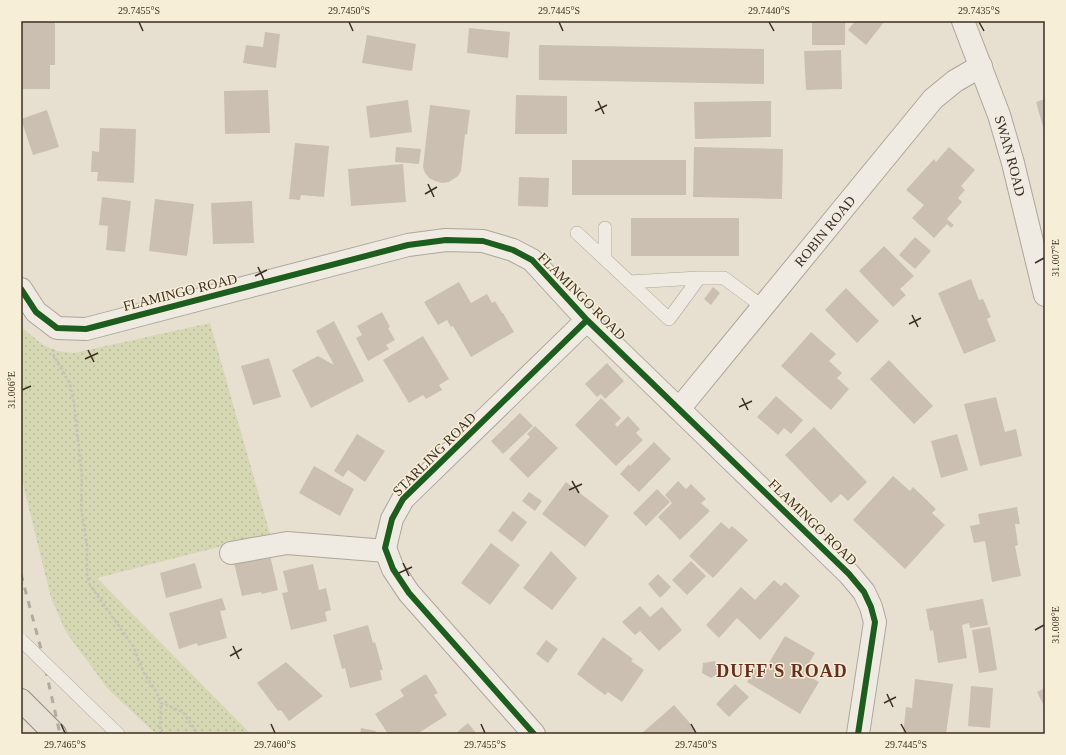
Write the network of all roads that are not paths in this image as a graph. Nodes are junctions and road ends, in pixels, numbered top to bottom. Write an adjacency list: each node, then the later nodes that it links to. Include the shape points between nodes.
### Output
1 (963, 21): 2 (street, SWAN ROAD)
2 (981, 66): 9 (street, SWAN ROAD, via 999,114 1013,163); 10 (street, ROBIN ROAD, via 955,81 933,99)
3 (605, 228): 5 (lane)
4 (576, 233): 5 (lane)
5 (606, 259): 7 (lane)
6 (699, 278): 7 (lane); 7 (lane, via 670,319); 10 (lane, via 724,278)
7 (629, 282)
8 (21, 289): 11 (street, FLAMINGO ROAD, via 36,312 57,328 86,328 408,245 446,240 483,241 513,250 532,260)
9 (1045, 295)
10 (763, 307): 12 (street, ROBIN ROAD)
11 (588, 320): 12 (street, FLAMINGO ROAD); 13 (street, STARLING ROAD, via 402,499 392,519)
12 (680, 409): 20 (street, FLAMINGO ROAD, via 849,574 864,592 872,607 875,622)
13 (386, 551): 14 (street, via 287,543); 19 (street, via 393,569 409,593)
14 (231, 553)
15 (21, 640): 18 (lane, bridge)
16 (27, 705): 17 (main road)
17 (55, 734)
18 (118, 734)
19 (534, 734)
20 (858, 734)

